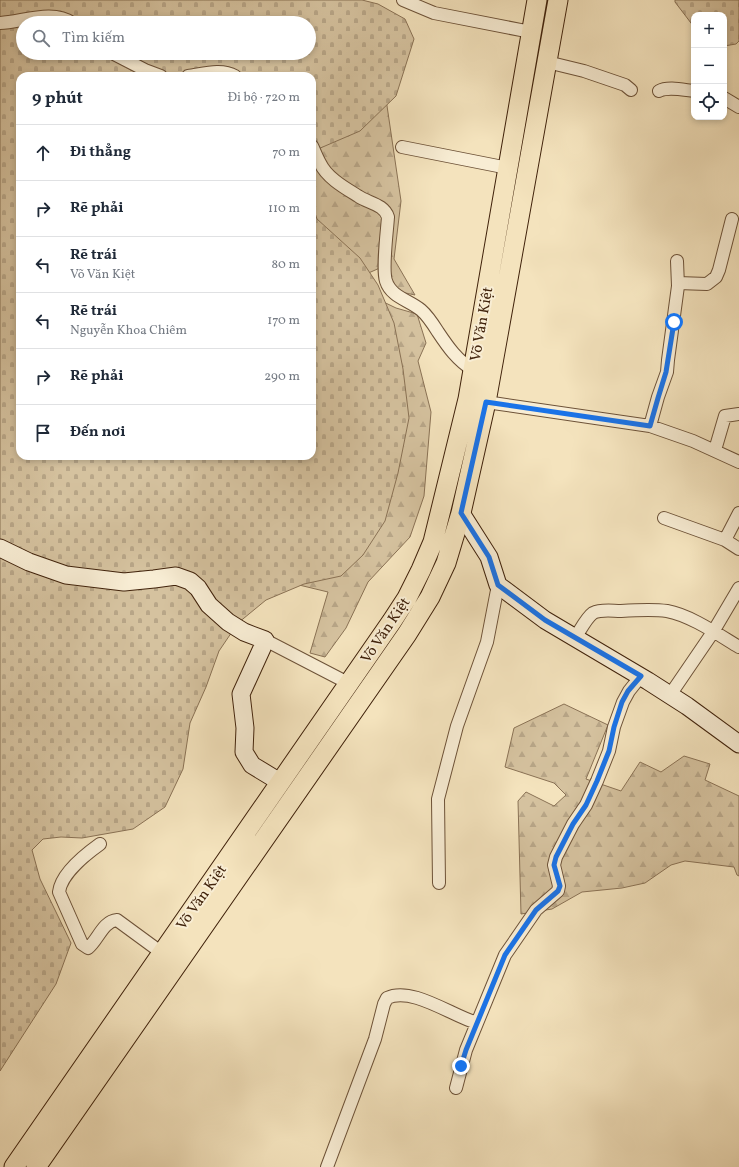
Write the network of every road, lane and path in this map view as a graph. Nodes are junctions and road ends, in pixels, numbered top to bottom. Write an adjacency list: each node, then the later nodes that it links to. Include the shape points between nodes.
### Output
1 (537, 0): 6 (main road, Võ Văn Kiệt)
2 (558, 0): 8 (main road, Võ Văn Kiệt)
3 (410, 1): 6 (street, via 434,13)
4 (16, 21): 5 (street)
5 (0, 23)
6 (531, 32): 15 (main road, Võ Văn Kiệt)
7 (126, 60): 9 (street)
8 (547, 62): 10 (street, via 584,71 625,85); 16 (main road, Võ Văn Kiệt)
9 (150, 72)
10 (630, 90)
11 (659, 91): 12 (street, via 668,88)
12 (691, 91)
13 (727, 100): 14 (street)
14 (739, 107)
15 (518, 110): 16 (main road); 19 (main road, Võ Văn Kiệt)
16 (538, 113): 24 (main road, Võ Văn Kiệt)
17 (402, 147): 19 (street)
18 (316, 155): 23 (street, via 326,172 354,194 386,212 388,217 385,275 388,288 421,310 454,356)
19 (508, 168): 23 (main road, Võ Văn Kiệt)
20 (732, 219): 22 (street, via 716,277 707,284)
21 (677, 261): 22 (street)
22 (678, 283): 26 (street, via 666,372)
23 (473, 370): 29 (main road, Võ Văn Kiệt)
24 (486, 402): 26 (street); 30 (main road, Võ Văn Kiệt)
25 (739, 414): 27 (street, via 725,416)
26 (650, 426): 27 (street)
27 (715, 450): 28 (street)
28 (739, 462)
29 (442, 508): 30 (main road); 43 (main road, Võ Văn Kiệt, via 433,542 407,598)
30 (461, 513): 36 (street, via 489,557); 47 (main road, Võ Văn Kiệt, via 446,563 430,597)
31 (739, 513): 33 (street)
32 (664, 518): 33 (street)
33 (725, 540): 35 (street)
34 (0, 548): 40 (street, via 29,562 66,574 124,582 176,576 190,581 198,588 209,605 228,622)
35 (739, 550)
36 (498, 585): 39 (street, via 545,620); 49 (street, via 487,642 457,726 438,799)
37 (739, 588): 38 (street)
38 (713, 632): 39 (street, via 666,611 600,611 592,614); 41 (street); 44 (street)
39 (575, 638): 42 (street)
40 (265, 640): 43 (street); 46 (street, via 241,694 245,728 244,752 252,765)
41 (739, 647)
42 (641, 676): 44 (street); 51 (street, via 622,702 609,751 597,781 556,857 554,865 560,886 558,891 536,910 505,955)
43 (348, 683): 46 (main road, Võ Văn Kiệt)
44 (670, 695): 45 (street)
45 (739, 744)
46 (280, 782): 47 (main road); 50 (main road, Võ Văn Kiệt)
47 (296, 794): 54 (main road, Võ Văn Kiệt)
48 (100, 844): 50 (street, via 76,864 59,892 82,944 88,948 106,925 117,920)
49 (439, 883)
50 (162, 953): 53 (main road, Võ Văn Kiệt)
51 (477, 1023): 52 (street, via 466,1050); 55 (street, via 413,996 387,998 375,1039)
52 (456, 1088)
53 (14, 1167)
54 (36, 1167)
55 (327, 1167)

